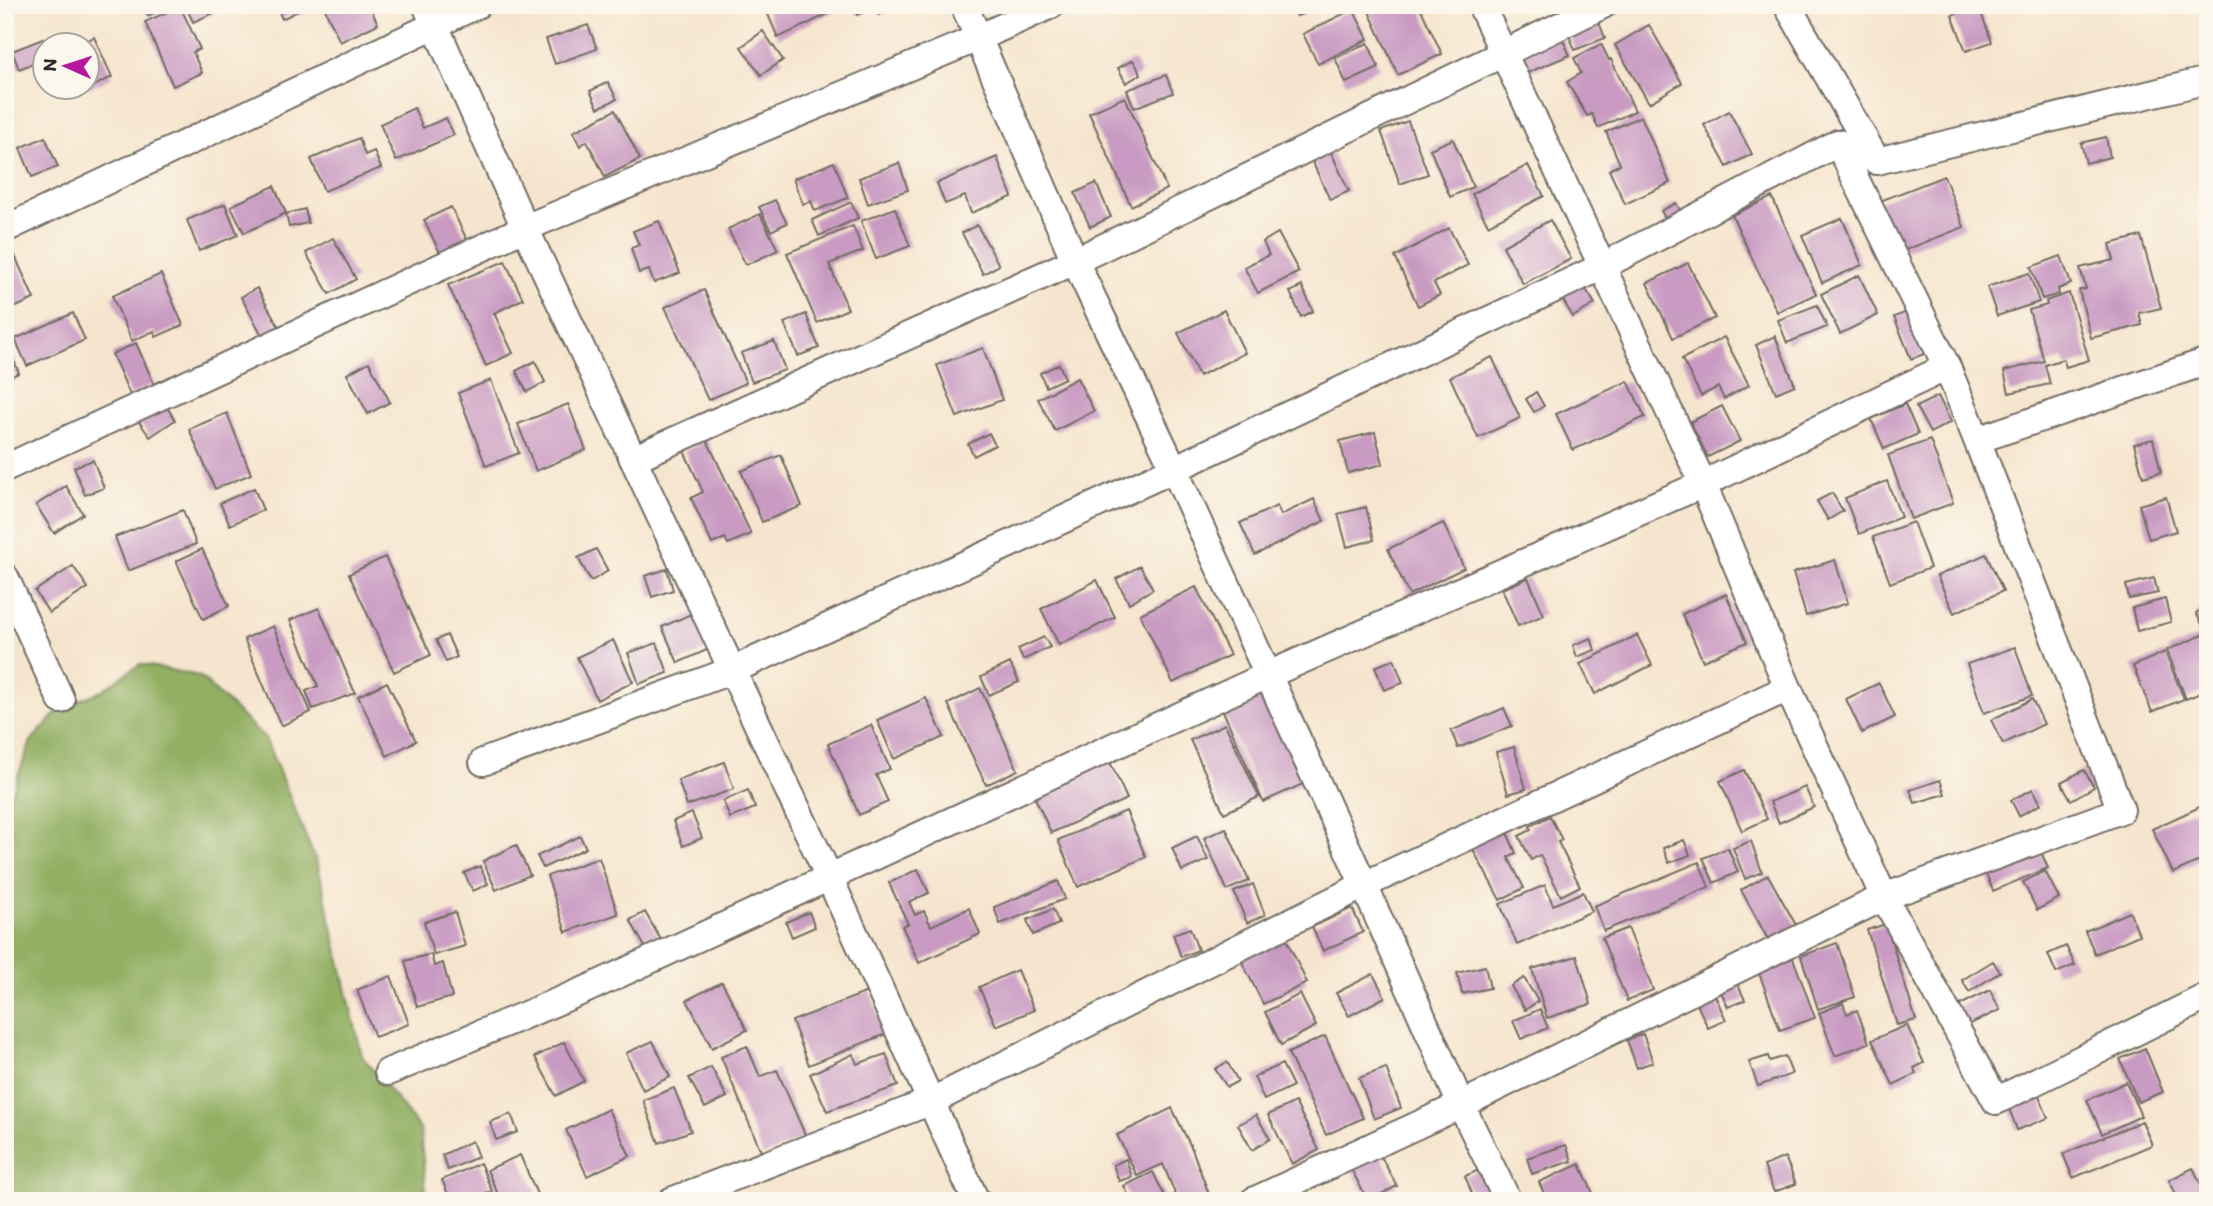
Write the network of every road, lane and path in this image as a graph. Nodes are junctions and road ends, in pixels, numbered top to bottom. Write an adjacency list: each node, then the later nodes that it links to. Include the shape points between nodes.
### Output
1 (477, 5): 7 (street)
2 (964, 5): 8 (street)
3 (1051, 5): 8 (street)
4 (1481, 5): 9 (street)
5 (1603, 5): 9 (street)
6 (1787, 5): 12 (street)
7 (431, 15): 13 (street); 14 (street)
8 (978, 38): 13 (street); 15 (street)
9 (1503, 53): 15 (street); 16 (street)
10 (2208, 80): 12 (street)
11 (1838, 143): 12 (street); 16 (street); 18 (street)
12 (1877, 161)
13 (525, 228): 20 (street); 21 (street)
14 (5, 229)
15 (1075, 261): 20 (street); 22 (street)
16 (1601, 267): 22 (street); 23 (street)
17 (2208, 361): 19 (street)
18 (1947, 368): 19 (street); 23 (street)
19 (1977, 440): 32 (street, via 2121,810)
20 (633, 459): 25 (street)
21 (5, 468)
22 (1174, 468): 25 (street); 26 (street)
23 (1703, 484): 26 (street); 27 (street)
24 (5, 577): 28 (street)
25 (733, 670): 29 (street); 30 (street)
26 (1268, 676): 30 (street); 31 (street)
27 (1788, 688): 31 (street); 32 (street)
28 (61, 700)
29 (483, 762)
30 (830, 877): 34 (street, via 585,990); 35 (street)
31 (1364, 885): 35 (street); 36 (street)
32 (1884, 897): 33 (street, via 1996,1101); 36 (street)
33 (2208, 996)
34 (388, 1072)
35 (932, 1101): 37 (street); 38 (street)
36 (1461, 1105): 39 (street); 40 (street)
37 (671, 1201)
38 (976, 1201)
39 (1253, 1201)
40 (1508, 1201)

